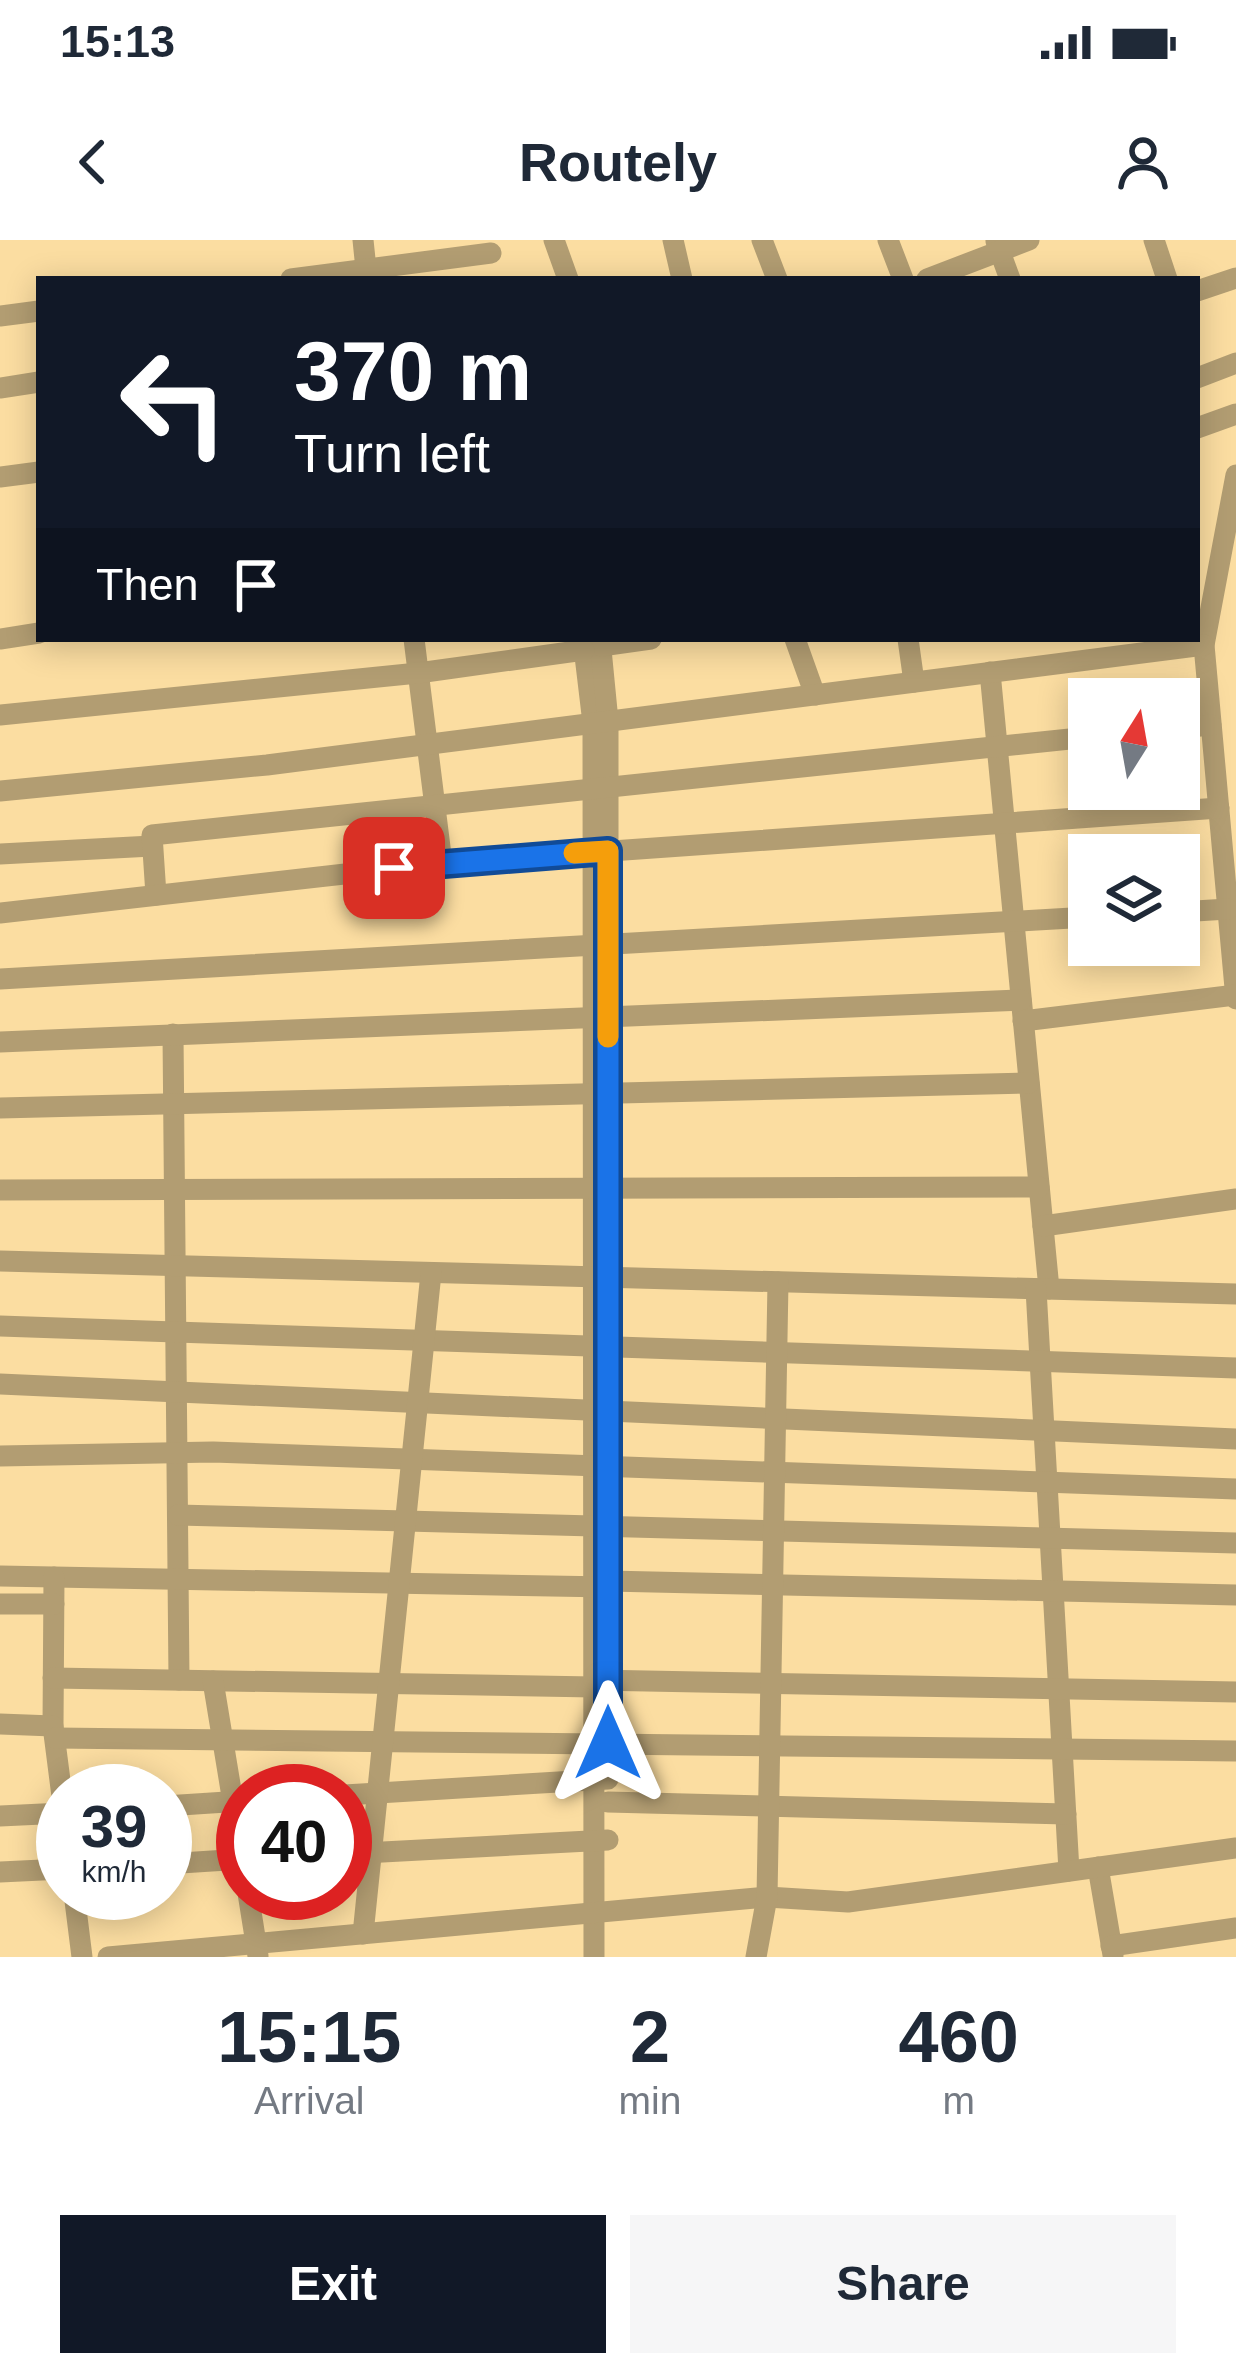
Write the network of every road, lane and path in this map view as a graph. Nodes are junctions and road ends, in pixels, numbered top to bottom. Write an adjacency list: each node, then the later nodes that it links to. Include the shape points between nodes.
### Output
1 (363, 240): 10 (street)
2 (554, 240): 13 (street)
3 (673, 240): 14 (street)
4 (762, 240): 15 (street)
5 (888, 240): 16 (street)
6 (1029, 240): 8 (street)
7 (1154, 240): 19 (street)
8 (998, 246): 17 (street); 18 (street)
9 (489, 247): 11 (street)
10 (367, 269): 11 (street); 12 (street)
11 (416, 271)
12 (314, 276)
13 (567, 276)
14 (681, 276)
15 (776, 276)
16 (902, 276)
17 (933, 276)
18 (1009, 276)
19 (1167, 276)
20 (1236, 278): 21 (street)
21 (1200, 290)
22 (36, 311): 23 (street)
23 (0, 316)
24 (1236, 363): 25 (street)
25 (1200, 377)
26 (36, 382): 27 (street)
27 (0, 388)
28 (1236, 414): 29 (street)
29 (1200, 427)
30 (36, 472): 32 (street)
31 (1236, 475): 33 (street)
32 (0, 477)
33 (1231, 530): 35 (street)
34 (1236, 607): 35 (street)
35 (1212, 610): 42 (street)
36 (36, 633): 37 (street)
37 (0, 639)
38 (414, 642): 45 (street)
39 (796, 642): 47 (street)
40 (908, 642): 46 (street)
41 (592, 644): 45 (street); 49 (street)
42 (1204, 644): 43 (street); 50 (street)
43 (1117, 647): 44 (street)
44 (989, 672): 46 (street); 54 (street)
45 (418, 673): 48 (street); 53 (street)
46 (914, 682): 47 (street)
47 (815, 694): 49 (street)
48 (0, 715)
49 (601, 722): 53 (street); 55 (street)
50 (1211, 724): 51 (street); 58 (street)
51 (1200, 725)
52 (1068, 739): 54 (street)
53 (427, 745): 56 (street); 57 (street)
54 (997, 747): 55 (street); 59 (street)
55 (601, 788): 57 (street); 61 (street)
56 (0, 791)
57 (434, 806): 60 (street, via 152,835); 63 (street)
58 (1219, 808): 59 (street); 64 (street)
59 (1004, 823): 61 (street); 69 (street)
60 (152, 846): 62 (street); 65 (street)
61 (601, 851): 63 (street); 70 (street)
62 (0, 854)
63 (442, 863): 65 (street)
64 (1230, 894): 66 (street); 72 (street)
65 (156, 895): 67 (street)
66 (1200, 905)
67 (0, 913)
68 (1068, 918): 69 (street)
69 (1013, 921): 70 (street); 73 (street)
70 (601, 945): 71 (street); 74 (street)
71 (0, 980)
72 (1236, 997): 73 (street)
73 (1022, 1011): 74 (street); 77 (street)
74 (601, 1017): 75 (street); 78 (street)
75 (172, 1034): 76 (street); 79 (street)
76 (0, 1042)
77 (1029, 1083): 78 (street); 81 (street)
78 (601, 1093): 79 (street); 82 (street)
79 (173, 1103): 80 (street); 84 (street)
80 (0, 1108)
81 (1039, 1187): 82 (street); 86 (street)
82 (601, 1188): 84 (street); 90 (street)
83 (0, 1190): 84 (street)
84 (174, 1190): 88 (street)
85 (1236, 1199): 86 (street)
86 (1042, 1226): 92 (street)
87 (0, 1262): 88 (street)
88 (175, 1266): 89 (street); 95 (street)
89 (431, 1273): 90 (street); 96 (street)
90 (601, 1278): 91 (street); 97 (street)
91 (778, 1282): 92 (street); 98 (street)
92 (1042, 1289): 93 (street); 99 (street)
93 (1236, 1294)
94 (0, 1326): 95 (street)
95 (176, 1332): 96 (street); 102 (street)
96 (424, 1340): 97 (street); 103 (street)
97 (601, 1346): 98 (street); 104 (street)
98 (776, 1352): 99 (street); 105 (street)
99 (1040, 1361): 100 (street); 106 (street)
100 (1236, 1368)
101 (0, 1384): 102 (street)
102 (176, 1389): 103 (street); 108 (street)
103 (418, 1400): 104 (street); 110 (street)
104 (601, 1409): 105 (street); 111 (street)
105 (775, 1417): 106 (street); 112 (street)
106 (1044, 1430): 107 (street); 113 (street)
107 (1236, 1439)
108 (177, 1453): 109 (street); 110 (street); 115 (street)
109 (0, 1456)
110 (412, 1459): 111 (street); 116 (street)
111 (601, 1466): 112 (street); 117 (street)
112 (774, 1472): 113 (street); 118 (street)
113 (1047, 1482): 114 (street); 119 (street)
114 (1236, 1489)
115 (178, 1515): 116 (street); 123 (street)
116 (405, 1521): 117 (street); 124 (street)
117 (601, 1526): 118 (street); 125 (street)
118 (773, 1531): 119 (street); 126 (street)
119 (1050, 1538): 120 (street); 127 (street)
120 (1236, 1543)
121 (0, 1576): 122 (street)
122 (54, 1576): 123 (street); 130 (street)
123 (178, 1579): 124 (street); 132 (street)
124 (399, 1583): 125 (street); 135 (street)
125 (603, 1585): 126 (street); 134 (street)
126 (772, 1585): 127 (street); 136 (street)
127 (1053, 1591): 128 (street); 137 (street)
128 (1236, 1595)
129 (0, 1604): 130 (street)
130 (54, 1604): 131 (street)
131 (53, 1678): 132 (street); 140 (street)
132 (179, 1680): 133 (street)
133 (213, 1681): 135 (street); 141 (street)
134 (598, 1682): 135 (street); 136 (street); 143 (street)
135 (388, 1683): 142 (street)
136 (771, 1684): 137 (street); 144 (street)
137 (1059, 1689): 138 (street); 145 (street)
138 (1236, 1692)
139 (0, 1724): 140 (street)
140 (54, 1732): 141 (street); 147 (street)
141 (223, 1739): 142 (street); 148 (street)
142 (382, 1741): 143 (street); 151 (street)
143 (601, 1743): 144 (street); 149 (street)
144 (770, 1745): 145 (street); 152 (street)
145 (1062, 1748): 146 (street); 154 (street)
146 (1236, 1751)
147 (58, 1764)
148 (229, 1764)
149 (603, 1787): 151 (street); 152 (street); 156 (street)
150 (372, 1793): 151 (street)
151 (377, 1793): 157 (street)
152 (769, 1806): 154 (street); 164 (street)
153 (36, 1811): 155 (street)
154 (1066, 1814): 162 (street)
155 (0, 1816)
156 (601, 1840): 159 (street); 165 (street)
157 (372, 1842)
158 (1236, 1848): 160 (street)
159 (372, 1852)
160 (1098, 1867): 162 (street); 172 (street)
161 (36, 1870): 163 (street)
162 (1069, 1871): 164 (street, via 848,1902)
163 (0, 1872)
164 (767, 1897): 165 (street); 177 (street)
165 (601, 1912): 170 (street); 175 (street); 176 (street)
166 (77, 1920): 173 (street)
167 (252, 1920): 171 (street)
168 (364, 1920): 170 (street)
169 (1236, 1928): 172 (street)
170 (363, 1934): 171 (street)
171 (257, 1950): 174 (street)
172 (1112, 1951)
173 (82, 1957)
174 (108, 1957)
175 (594, 1957)
176 (608, 1957)
177 (756, 1957)

